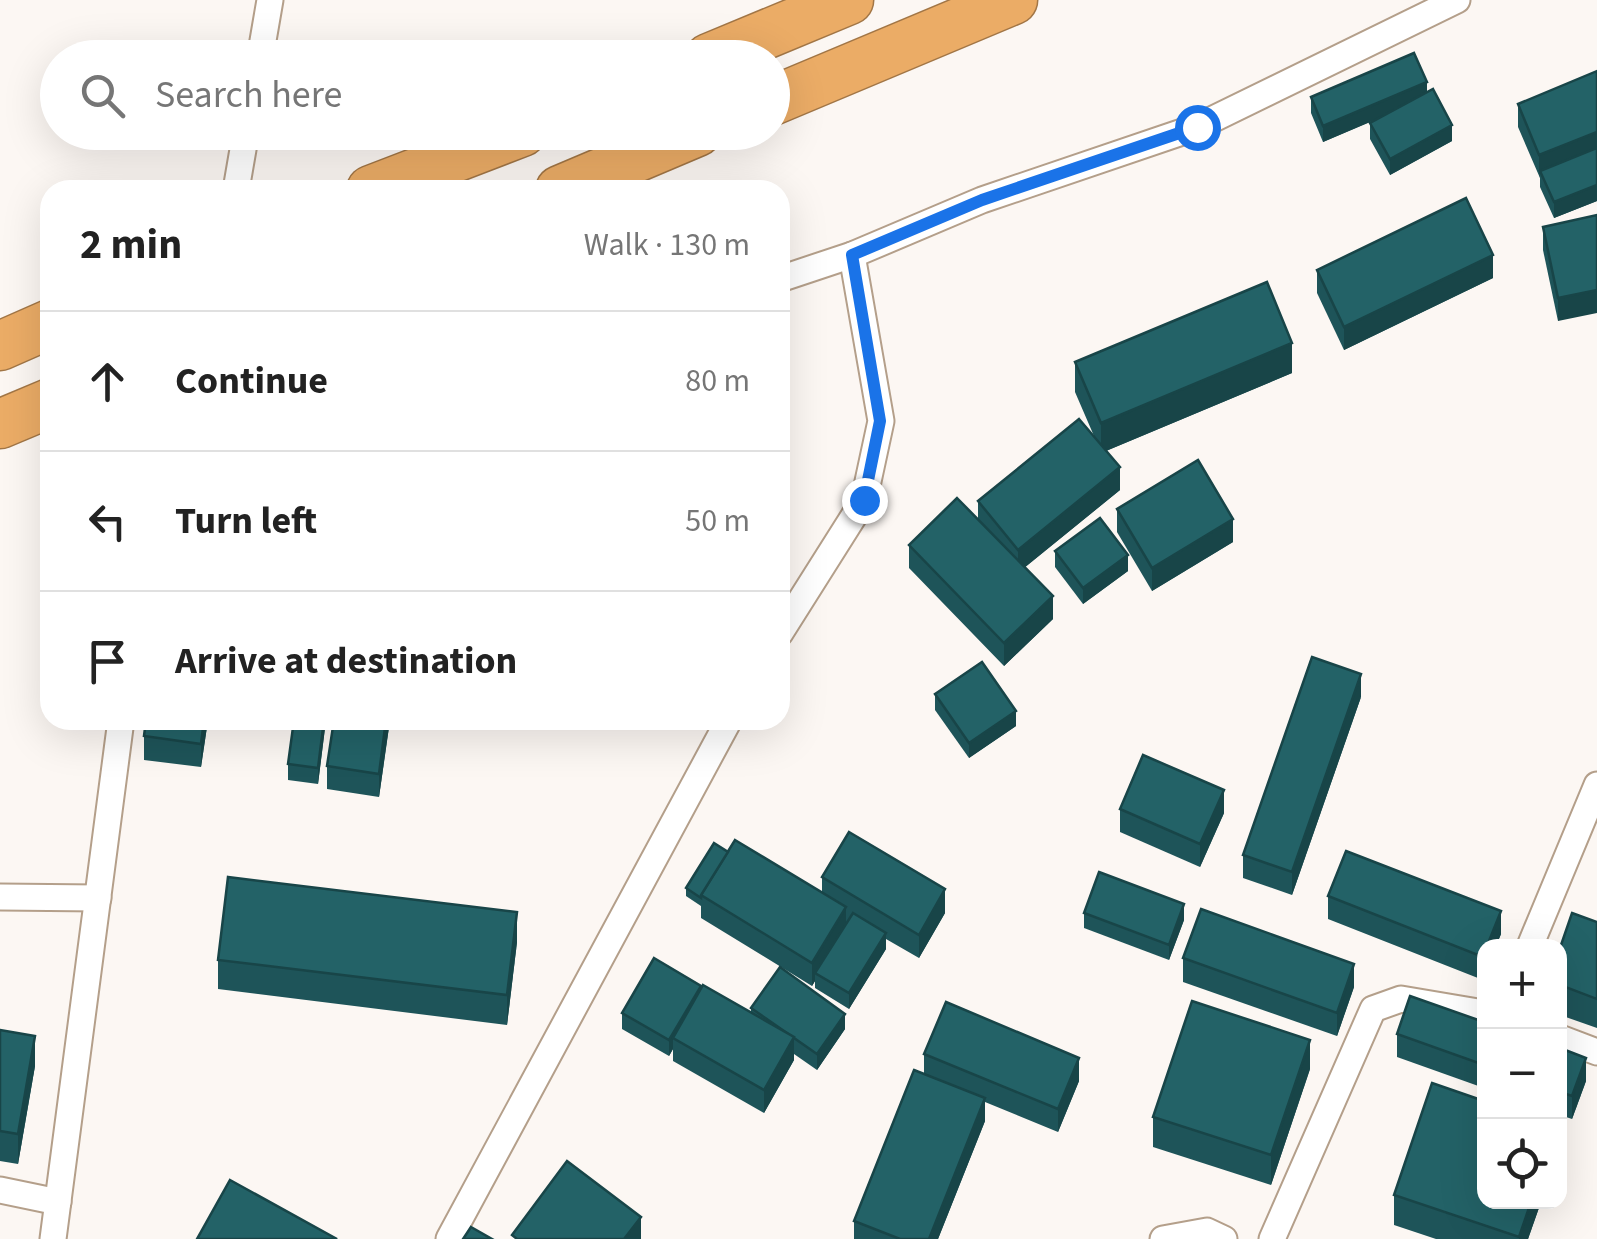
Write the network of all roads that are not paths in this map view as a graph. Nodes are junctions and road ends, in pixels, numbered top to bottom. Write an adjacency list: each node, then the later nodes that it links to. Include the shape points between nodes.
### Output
1 (270, 0): 6 (street)
2 (1013, 0): 8 (highway)
3 (1052, 0): 8 (highway)
4 (1458, 0): 16 (street, via 1197,127 982,200)
5 (832, 6): 7 (highway)
6 (263, 40)
7 (752, 40)
8 (846, 70): 9 (highway)
9 (790, 93)
10 (243, 150): 13 (street)
11 (475, 150): 14 (highway)
12 (619, 150): 15 (highway)
13 (238, 180)
14 (397, 180)
15 (575, 180)
16 (852, 255): 17 (street); 22 (street, via 880,421 864,500)
17 (790, 276)
18 (40, 328): 19 (highway)
19 (0, 346)
20 (40, 407): 21 (highway)
21 (0, 424)
22 (790, 618)
23 (119, 730): 27 (street)
24 (724, 730): 35 (street)
25 (1597, 785): 28 (street)
26 (0, 897): 27 (street)
27 (98, 898): 33 (street)
28 (1533, 939)
29 (1477, 1012): 38 (street, via 1401,999 1373,1009)
30 (1567, 1041): 31 (street)
31 (1597, 1052)
32 (0, 1190): 33 (street)
33 (58, 1202): 34 (street)
34 (53, 1239)
35 (448, 1239)
36 (1163, 1239): 37 (street, via 1207,1231)
37 (1224, 1239)
38 (1272, 1239)

